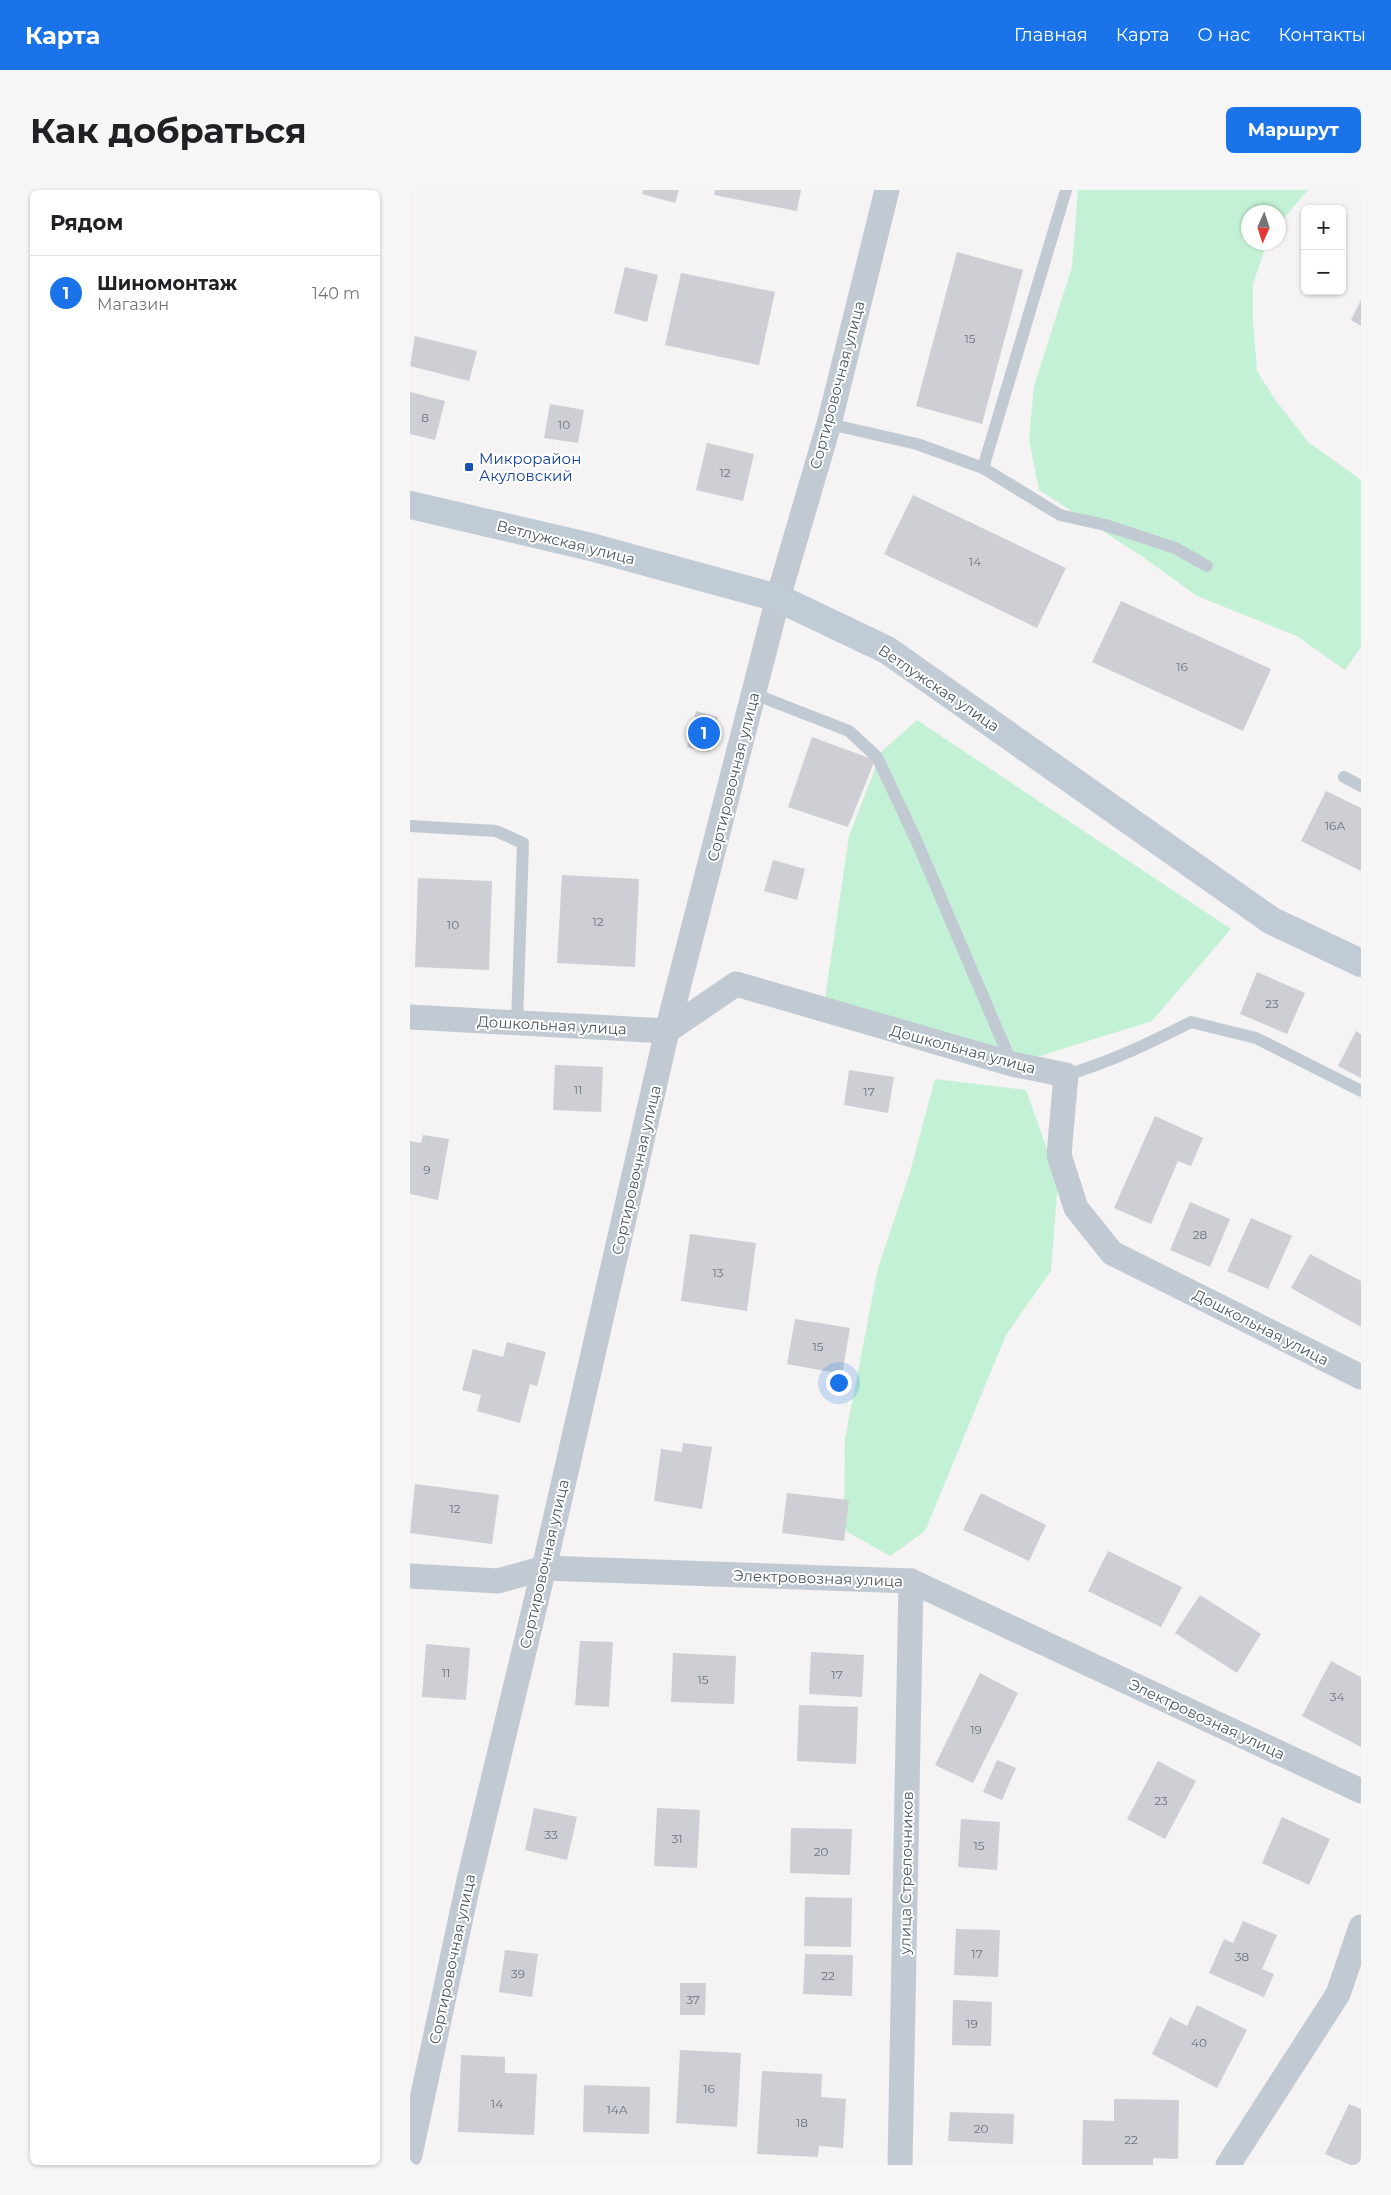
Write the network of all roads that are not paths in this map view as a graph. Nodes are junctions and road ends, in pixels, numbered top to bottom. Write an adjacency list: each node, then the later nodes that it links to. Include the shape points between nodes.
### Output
1 (887, 190): 3 (street, Сортировочная улица)
2 (1066, 190): 4 (lane)
3 (829, 424): 4 (lane, via 917,444); 7 (street, Сортировочная улица)
4 (983, 468): 6 (lane, via 1060,515 1105,525 1176,548)
5 (410, 505): 7 (main road, Ветлужская улица, via 591,547)
6 (1206, 566)
7 (778, 598): 8 (street, Сортировочная улица); 12 (main road, Ветлужская улица, via 887,650 1272,921)
8 (754, 694): 15 (street, Сортировочная улица); 16 (lane, via 849,731 877,757)
9 (1344, 777): 10 (lane)
10 (1361, 786)
11 (410, 826): 14 (lane, via 496,831 523,843)
12 (1361, 963)
13 (410, 1017): 14 (street, Дошкольная улица)
14 (517, 1024): 15 (street, Дошкольная улица)
15 (667, 1031): 16 (street, Дошкольная улица, via 736,984); 20 (street, Сортировочная улица)
16 (1012, 1064): 17 (street, Дошкольная улица)
17 (1066, 1075): 18 (lane, via 1100,1065 1190,1022 1256,1038); 19 (street, Дошкольная улица, via 1059,1155 1076,1208 1112,1253)
18 (1361, 1091)
19 (1361, 1377)
20 (544, 1568): 21 (street, Электровозная улица, via 498,1581); 22 (street, Электровозная улица); 25 (street, Сортировочная улица, via 469,1880)
21 (410, 1576)
22 (911, 1581): 23 (street, Электровозная улица); 26 (street, улица Стрелочников)
23 (1361, 1792)
24 (1361, 1927): 27 (street, via 1338,1994)
25 (410, 2156)
26 (900, 2165)
27 (1228, 2165)

